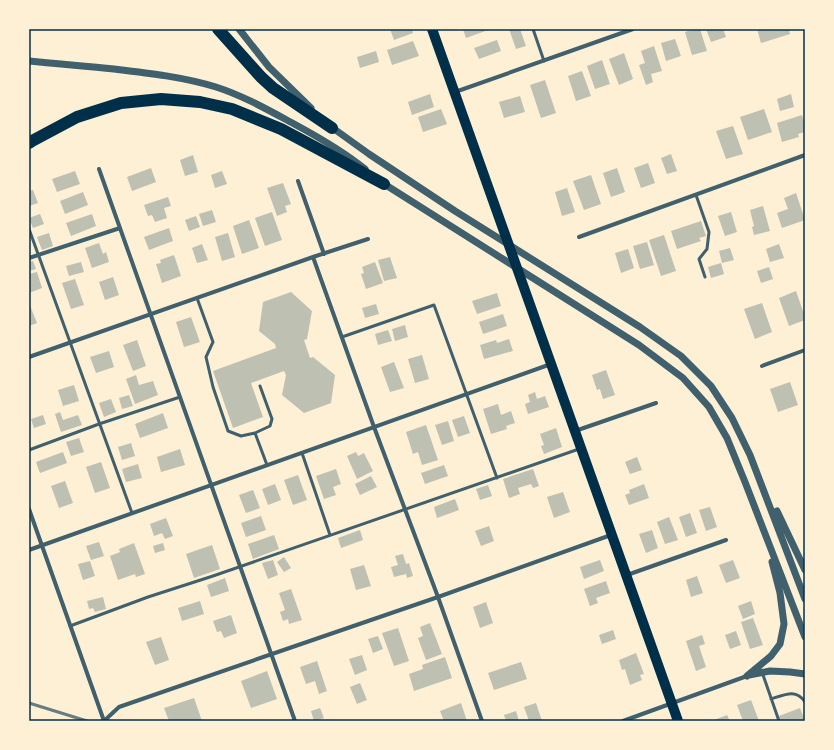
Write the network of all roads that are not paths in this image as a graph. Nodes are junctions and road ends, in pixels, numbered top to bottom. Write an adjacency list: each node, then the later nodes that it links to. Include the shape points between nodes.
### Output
1 (218, 29): 9 (highway, via 273,88)
2 (239, 29): 9 (street, via 269,67)
3 (432, 29): 8 (main road)
4 (533, 29): 7 (lane)
5 (634, 29): 7 (street)
6 (29, 61): 14 (street, via 148,73 217,88 255,102 319,137)
7 (544, 61): 8 (street)
8 (455, 92): 31 (main road)
9 (332, 128): 44 (street, via 455,211 640,327 681,356 711,386 732,418)
10 (29, 143): 14 (highway, via 77,117 121,103 161,99 200,102 232,109 281,129)
11 (805, 155): 15 (street)
12 (99, 169): 16 (street)
13 (298, 181): 20 (street)
14 (384, 184): 51 (street, via 639,345 683,378 709,407 727,438)
15 (696, 195): 18 (street); 24 (lane, via 709,232 707,249 699,259)
16 (120, 228): 21 (street); 26 (street)
17 (29, 229): 21 (lane)
18 (579, 237)
19 (368, 239): 20 (street)
20 (324, 254): 22 (street)
21 (38, 255): 23 (street); 28 (lane)
22 (313, 257): 25 (street); 27 (street)
23 (29, 258)
24 (705, 277)
25 (197, 298): 26 (street); 40 (lane, via 213,342 206,357 228,431 241,436)
26 (150, 315): 28 (street); 35 (street)
27 (342, 337): 34 (lane, via 434,305); 38 (street)
28 (70, 343): 30 (street); 37 (lane)
29 (805, 350): 32 (street)
30 (29, 357)
31 (551, 364): 34 (street); 39 (main road)
32 (762, 366)
33 (260, 386): 40 (lane, via 272,419 270,426)
34 (466, 394): 38 (street); 46 (lane)
35 (180, 397): 37 (lane); 47 (street)
36 (656, 403): 39 (street)
37 (99, 424): 42 (lane); 50 (lane)
38 (374, 427): 43 (street); 49 (street)
39 (575, 431): 41 (main road)
40 (255, 433): 45 (lane)
41 (581, 448): 46 (lane); 52 (main road)
42 (29, 450)
43 (302, 452): 45 (street); 53 (lane)
44 (750, 456): 58 (street); 61 (street)
45 (267, 465): 47 (street)
46 (497, 478): 49 (lane)
47 (212, 485): 50 (street); 57 (street)
48 (29, 509): 55 (street)
49 (405, 510): 53 (lane); 60 (street)
50 (132, 513): 55 (street)
51 (760, 520): 63 (street); 67 (street, via 780,593 784,624 780,644 771,656)
52 (612, 534): 59 (main road); 60 (street)
53 (330, 535): 57 (lane)
54 (726, 540): 59 (street)
55 (42, 545): 56 (street); 62 (street)
56 (29, 550)
57 (241, 566): 62 (lane); 64 (street)
58 (805, 570)
59 (626, 575): 70 (main road)
60 (438, 597): 64 (street); 73 (street)
61 (805, 599)
62 (70, 626): 71 (street)
63 (805, 637)
64 (272, 654): 71 (street, via 119,707); 72 (street)
65 (762, 672): 66 (street); 67 (street); 68 (lane)
66 (805, 674)
67 (747, 676): 70 (street)
68 (771, 699): 69 (lane, via 797,694); 76 (lane)
69 (805, 702)
70 (672, 703): 74 (street); 75 (main road)
71 (104, 721)
72 (295, 721)
73 (482, 721)
74 (623, 721)
75 (678, 721)
76 (779, 721)

